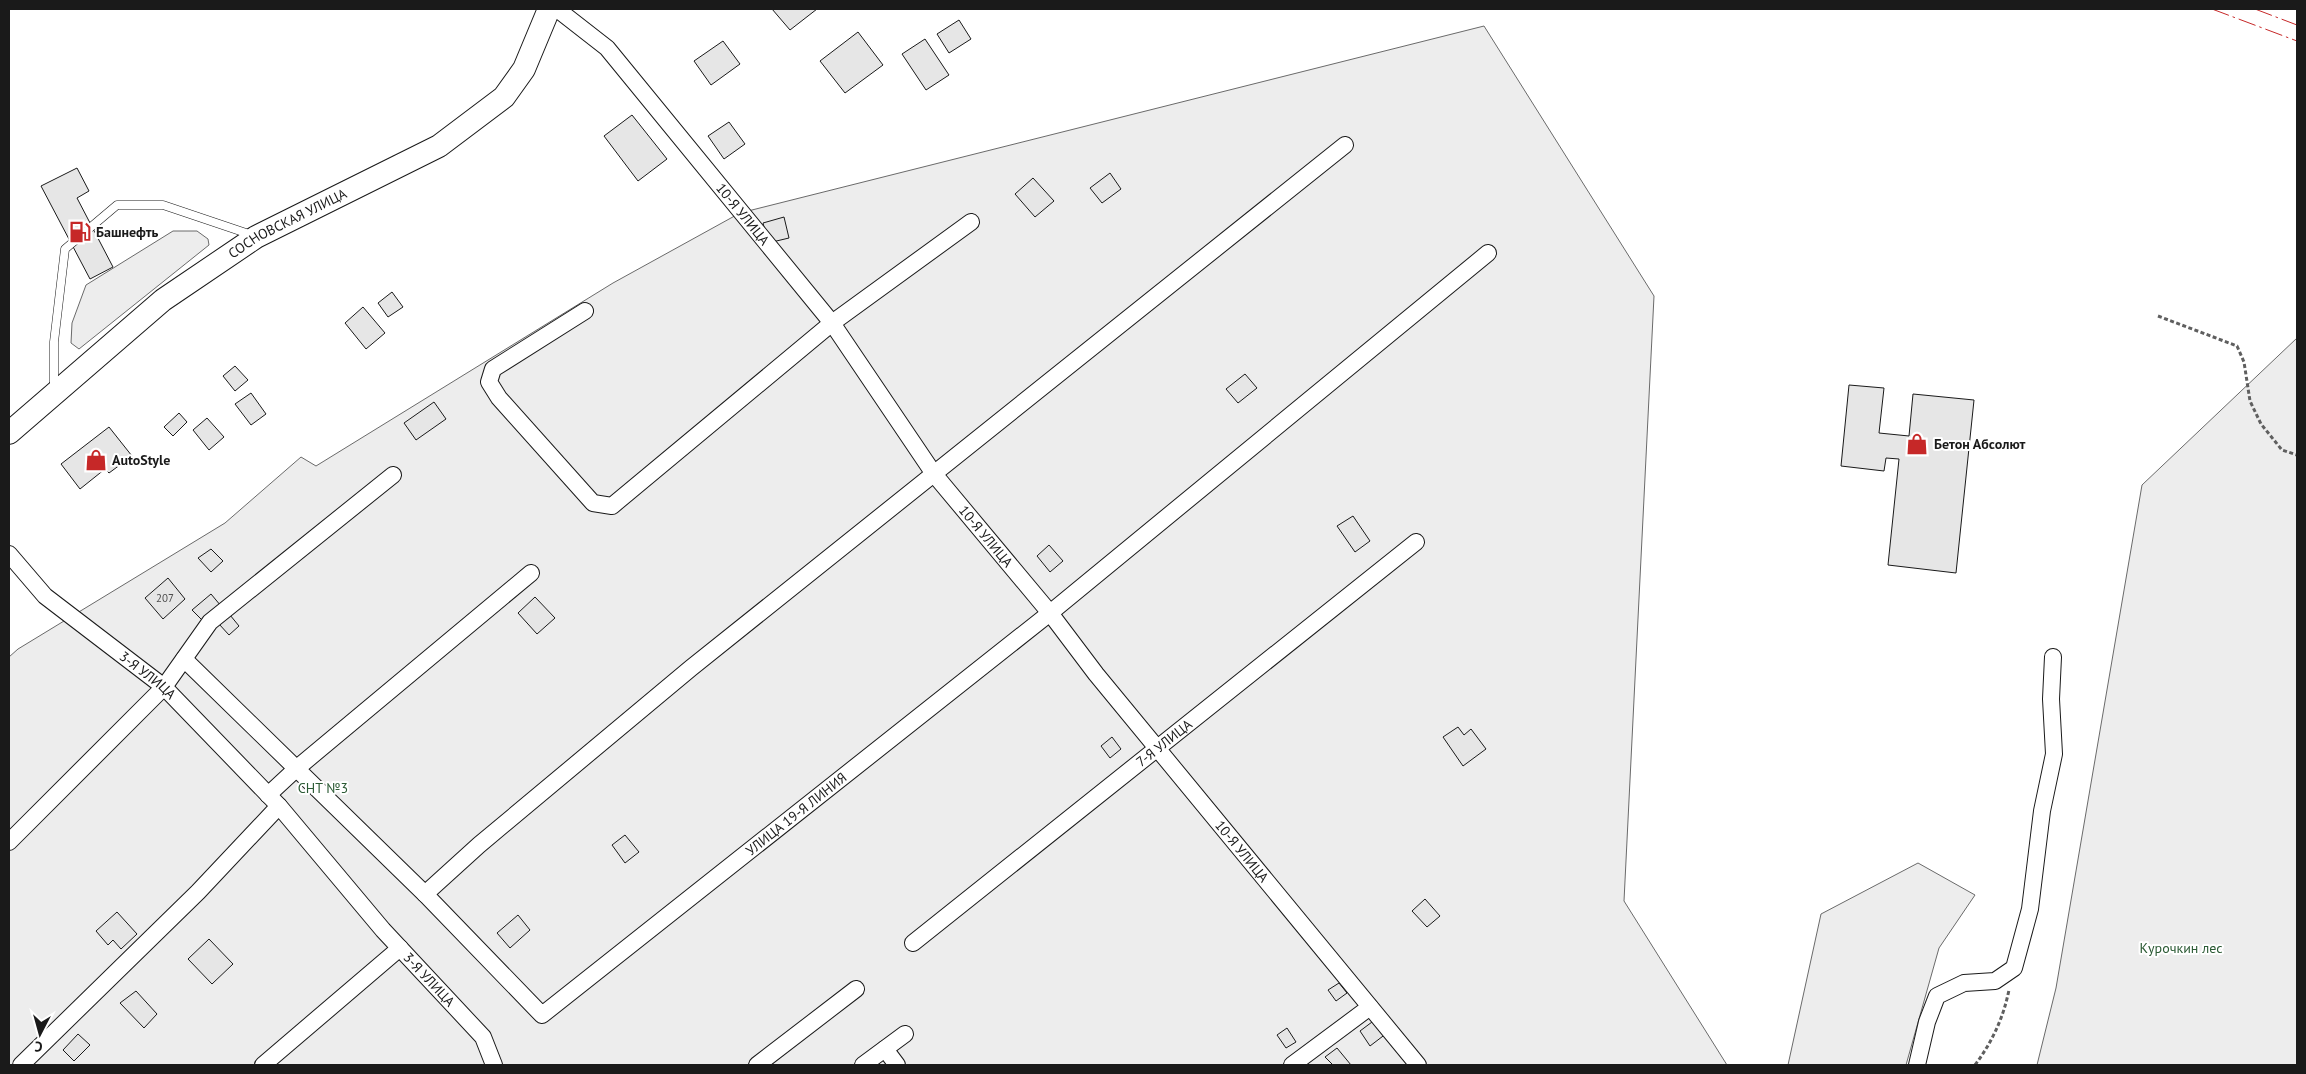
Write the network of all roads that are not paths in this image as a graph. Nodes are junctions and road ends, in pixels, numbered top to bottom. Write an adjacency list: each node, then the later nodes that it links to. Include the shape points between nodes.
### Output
1 (549, 9): 5 (street, СОСНОВСКАЯ УЛИЦА, via 524,69 504,97 439,146)
2 (557, 9): 8 (street, 10-Я УЛИЦА, via 607,48)
3 (1345, 145): 11 (street)
4 (971, 222): 8 (street)
5 (256, 237): 9 (street, СОСНОВСКАЯ УЛИЦА, via 163,300); 9 (lane, via 163,205 117,205 65,249 54,342)
6 (1488, 253): 16 (street, УЛИЦА 19-Я ЛИНИЯ)
7 (585, 311): 8 (street, via 493,370 488,382 593,503 612,506)
8 (832, 322): 11 (street, 10-Я УЛИЦА)
9 (54, 393): 10 (street, СОСНОВСКАЯ УЛИЦА)
10 (9, 433)
11 (934, 474): 16 (street, 10-Я УЛИЦА); 24 (street, via 691,668)
12 (393, 475): 18 (street, via 210,622)
13 (1416, 542): 20 (street, 7-Я УЛИЦА)
14 (9, 554): 19 (street, 3-Я УЛИЦА, via 45,596)
15 (531, 574): 21 (street)
16 (1050, 613): 20 (street, 10-Я УЛИЦА); 24 (street, УЛИЦА 19-Я ЛИНИЯ, via 542,1015)
17 (2053, 657): 39 (street, via 2054,754 2042,811 2030,909 2014,968 1995,981 1964,983 1937,996)
18 (184, 659): 19 (street); 21 (street)
19 (164, 687): 22 (street, 3-Я УЛИЦА); 23 (street)
20 (1158, 748): 25 (street, 7-Я УЛИЦА); 28 (street, 10-Я УЛИЦА)
21 (296, 770): 22 (street); 24 (street)
22 (273, 801): 26 (street, 3-Я УЛИЦА); 31 (street, via 198,892)
23 (9, 842)
24 (425, 894)
25 (913, 943)
26 (400, 948): 32 (street); 33 (street, 3-Я УЛИЦА, via 483,1037)
27 (856, 989): 34 (street)
28 (1370, 1007): 37 (street); 38 (street, 10-Я УЛИЦА)
29 (905, 1034): 30 (street)
30 (885, 1049): 35 (street); 36 (street)
31 (21, 1065)
32 (262, 1065)
33 (494, 1065)
34 (757, 1065)
35 (863, 1065)
36 (897, 1065)
37 (1292, 1065)
38 (1418, 1065)
39 (1917, 1065)

